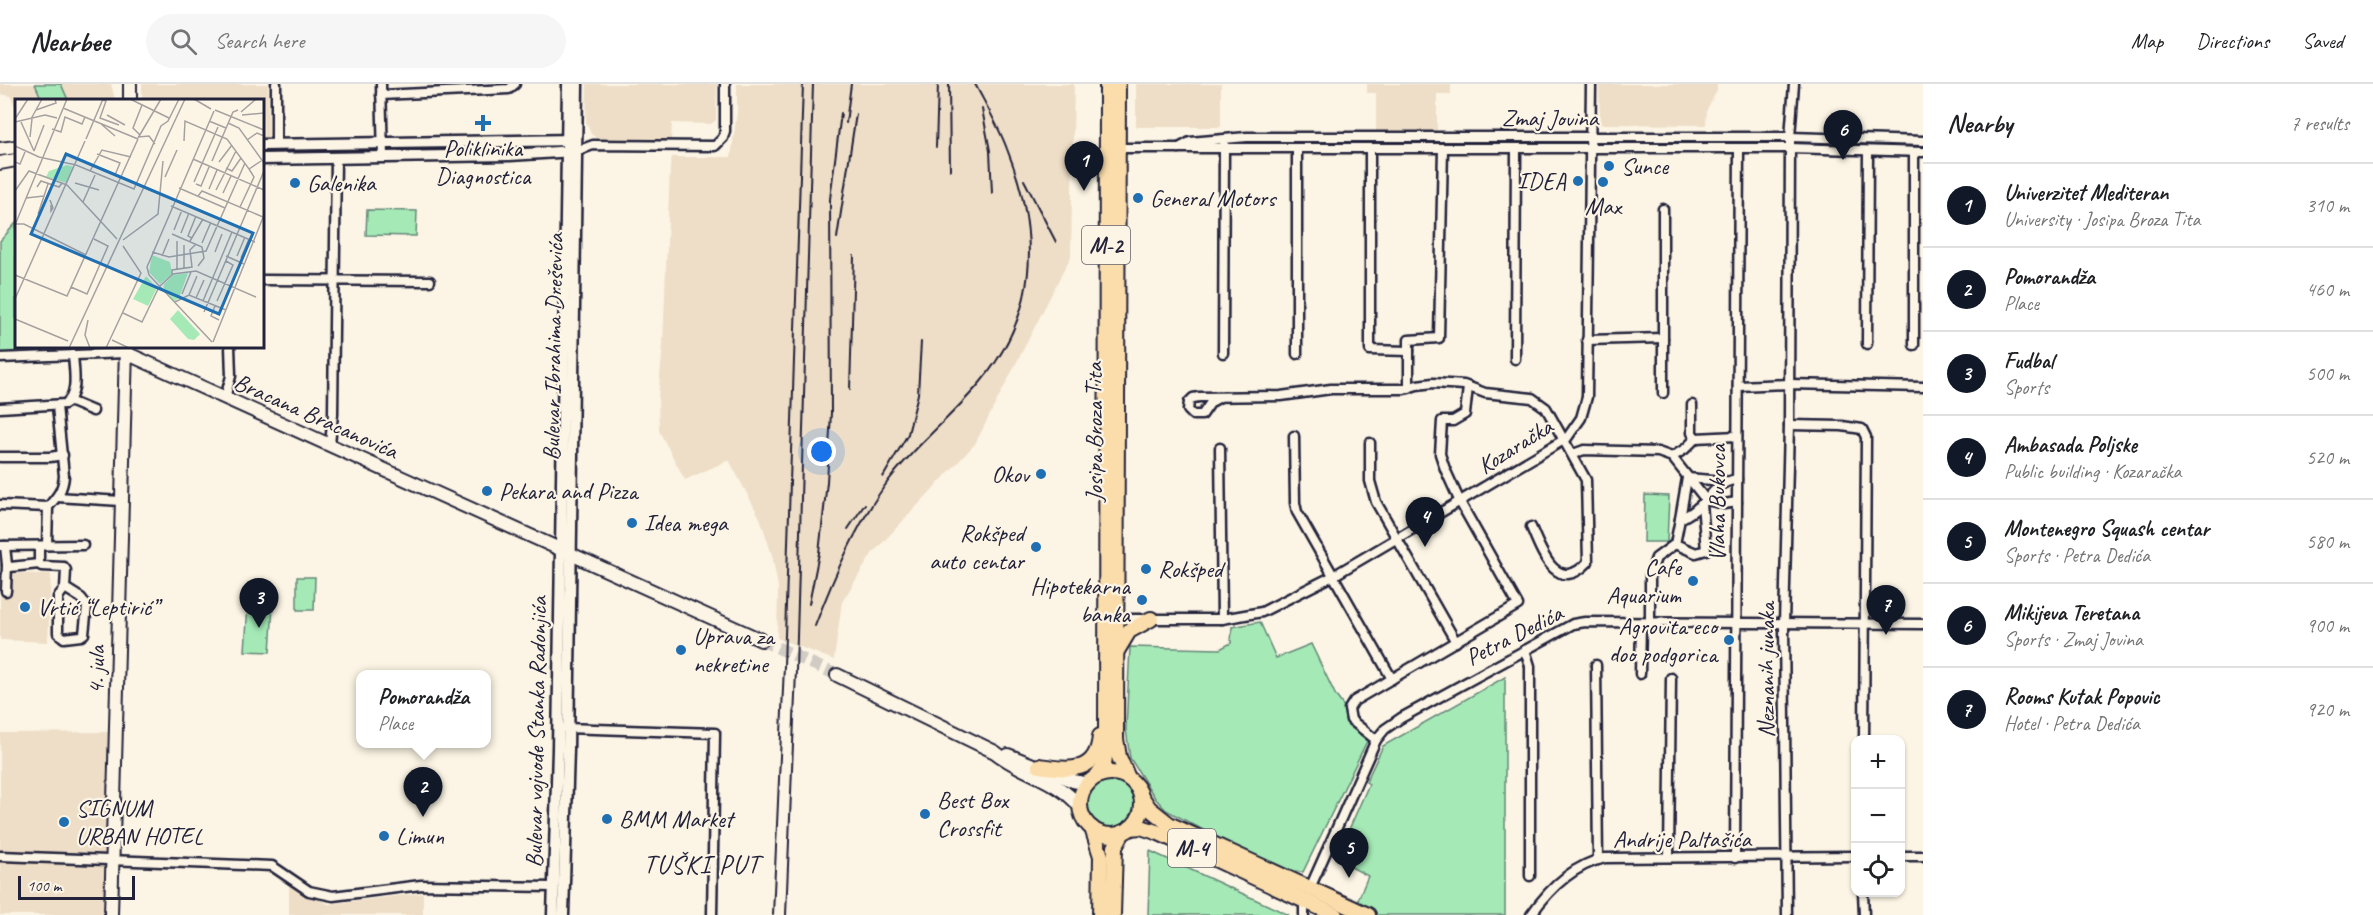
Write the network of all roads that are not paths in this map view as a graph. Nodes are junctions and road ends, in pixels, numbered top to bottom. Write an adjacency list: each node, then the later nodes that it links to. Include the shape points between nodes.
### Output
1 (276, 84): 18 (street)
2 (381, 84): 11 (street)
3 (515, 84): 11 (street, via 509,90)
4 (568, 84): 19 (street)
5 (577, 84): 19 (street)
6 (725, 84): 19 (street, via 725,128 723,138 715,146)
7 (1107, 84): 21 (main road, Josipa Broza Tita / M-2)
8 (1118, 84): 21 (main road, Josipa Broza Tita / M-2)
9 (1591, 84): 12 (street, Kozaračka)
10 (1794, 84): 13 (street, Neznanih junaka)
11 (381, 95): 15 (street)
12 (1590, 137): 13 (street, Zmaj Jovina); 16 (street, Zmaj Jovina); 26 (street, Kozaračka)
13 (1790, 137): 14 (street, Zmaj Jovina); 28 (street, Neznanih junaka)
14 (1923, 141)
15 (382, 143): 18 (street); 19 (street); 33 (street)
16 (1224, 143): 21 (street, Zmaj Jovina); 22 (street, Zmaj Jovina); 49 (street)
17 (264, 145): 18 (street)
18 (276, 145)
19 (572, 146): 33 (street); 98 (street, Bulevar Ibrahima Dreševića)
20 (15, 147): 29 (main road)
21 (1113, 148): 104 (main road, Josipa Broza Tita / M-2)
22 (1297, 148): 23 (street, Zmaj Jovina); 50 (street)
23 (1370, 148): 24 (street, Zmaj Jovina); 48 (street, via 1370,350)
24 (1443, 148): 25 (street, Zmaj Jovina); 48 (street, via 1439,338 1409,340)
25 (1516, 148): 26 (street, Zmaj Jovina); 53 (street)
26 (1590, 148): 27 (street, Zmaj Jovina); 43 (street, Kozaračka)
27 (1739, 148): 28 (street, Zmaj Jovina); 55 (street, Vlaha Bukovca)
28 (1790, 148): 30 (street, Zmaj Jovina); 54 (street, Neznanih junaka)
29 (0, 149)
30 (1868, 151): 31 (street, Zmaj Jovina); 44 (street)
31 (1918, 152): 38 (street)
32 (336, 157): 33 (street); 34 (street); 39 (street)
33 (383, 157)
34 (264, 159)
35 (15, 160): 36 (main road)
36 (0, 163)
37 (1663, 209): 42 (street)
38 (1919, 227): 45 (street)
39 (333, 279): 40 (street); 41 (street); 75 (street)
40 (264, 280)
41 (430, 280)
42 (1664, 338): 43 (street); 59 (street)
43 (1587, 340): 67 (street, Kozaračka, via 1587,397)
44 (1867, 344)
45 (1914, 345)
46 (230, 348): 61 (street, via 231,376)
47 (126, 350): 51 (street, Bracana Bracanovića); 61 (main road, Bracana Bracanovića); 85 (main road, 4. jula)
48 (1408, 351): 58 (street)
49 (1223, 352)
50 (1297, 354)
51 (74, 355): 52 (street, Bracana Bracanovića); 62 (street, via 74,389)
52 (0, 358)
53 (1515, 359)
54 (1789, 384): 55 (street); 57 (street); 69 (street, Neznanih junaka)
55 (1738, 386): 71 (street, Vlaha Bukovca)
56 (1468, 387): 58 (street, via 1422,384); 68 (street, via 1485,393 1532,398 1546,408); 86 (street, via 1464,414 1453,421 1442,421 1440,436 1442,461)
57 (1923, 387)
58 (1409, 388): 60 (street)
59 (1663, 393)
60 (1220, 397)
61 (225, 398): 75 (main road, Bracana Bracanovića)
62 (69, 401): 64 (street); 66 (street)
63 (1692, 405): 72 (street, via 1692,433)
64 (57, 406): 65 (street); 78 (street)
65 (0, 408)
66 (93, 411)
67 (1580, 421): 68 (street); 73 (street, Kozaračka)
68 (1556, 425): 73 (street)
69 (1789, 425): 110 (street, Neznanih junaka); 111 (street, via 1862,429 1866,437)
70 (1294, 436): 101 (street, via 1296,507)
71 (1737, 436): 72 (street); 82 (street, Vlaha Bukovca)
72 (1696, 438): 80 (street)
73 (1565, 441): 77 (street); 86 (street, Kozaračka)
74 (1370, 443): 93 (street, via 1372,492)
75 (330, 444): 98 (main road, Bracana Bracanovića)
76 (1220, 448): 106 (street)
77 (1573, 454): 80 (street, via 1584,450 1658,452); 92 (street, via 1587,485 1588,562 1578,570 1558,572 1548,565)
78 (63, 455): 79 (street); 84 (street, via 63,486)
79 (0, 457)
80 (1672, 457): 81 (street)
81 (1687, 478): 83 (street); 87 (street); 91 (street)
82 (1737, 479): 83 (street); 88 (street, Vlaha Bukovca)
83 (1725, 481): 87 (street)
84 (57, 497): 85 (street); 90 (street)
85 (121, 501): 141 (main road, 4. jula)
86 (1460, 502): 93 (street, Kozaračka); 113 (street, via 1518,605)
87 (1704, 502): 88 (street); 91 (street); 94 (street, via 1706,550 1696,553)
88 (1737, 502): 109 (street, Vlaha Bukovca)
89 (0, 505): 90 (street)
90 (48, 507): 95 (street)
91 (1680, 519): 94 (street)
92 (1531, 527)
93 (1397, 539): 101 (street, Kozaračka); 113 (street)
94 (1675, 544): 107 (street, via 1656,558 1650,575)
95 (43, 545): 96 (street); 97 (street); 99 (street)
96 (83, 545)
97 (2, 546): 100 (street)
98 (566, 551): 112 (main road, Bracana Bracanovića); 122 (street, Bulevar vojvode Stanka Radonjića)
99 (39, 564): 100 (street); 102 (street, via 64,567)
100 (7, 565): 103 (street)
101 (1333, 576): 106 (street, Kozaračka, via 1262,612); 120 (street)
102 (65, 588): 102 (street, via 87,606 81,636 64,638 58,633 58,597)
103 (6, 591)
104 (1111, 619): 105 (street, Kozaračka); 115 (main road, Josipa Broza Tita / M-2); 121 (main road, Josipa Broza Tita / M-2)
105 (1151, 619): 106 (street, Kozaračka); 115 (main road, via 1129,631)
106 (1222, 619)
107 (1645, 623): 109 (street, Petra Dedića); 114 (street, Petra Dedića, via 1579,622); 117 (street)
108 (1923, 624): 111 (street, Petra Dedića)
109 (1736, 625): 110 (street, Petra Dedića); 138 (street, Vlaha Bukovca)
110 (1784, 625): 111 (street, Petra Dedića); 139 (street, Neznanih junaka)
111 (1864, 625): 123 (street)
112 (760, 640)
113 (1456, 642): 120 (street)
114 (1525, 650): 124 (street, Petra Dedića, via 1401,718); 142 (street, via 1530,666)
115 (1116, 653): 127 (main road, Josipa Broza Tita / M-2, via 1116,739)
116 (1596, 665): 140 (street)
117 (1640, 674)
118 (837, 675): 125 (main road)
119 (1671, 678): 137 (street)
120 (1392, 679): 124 (street, via 1354,701 1349,709 1351,720)
121 (1106, 708): 126 (main road, via 1098,749 1089,763 1071,769); 128 (main road, Josipa Broza Tita / M-2, via 1104,765)
122 (563, 728): 143 (street, Bulevar vojvode Stanka Radonjića); 148 (street, Bulevar vojvode Stanka Radonjića); 149 (street, via 715,733)
123 (1864, 735)
124 (1376, 740): 145 (street, Petra Dedića)
125 (995, 752): 126 (main road); 130 (main road, via 1055,785)
126 (1039, 766): 128 (main road, via 1073,781 1084,783)
127 (1128, 778): 128 (main road, via 1113,773); 129 (main road, M-2)
128 (1094, 779): 130 (main road, M-2, via 1081,796)
129 (1141, 796): 132 (main road, via 1140,813); 145 (main road, M-4, via 1169,824 1229,850)
130 (1080, 807): 131 (main road)
131 (1092, 828): 132 (main road, via 1107,834); 150 (main road, via 1101,856)
132 (1127, 830): 145 (main road, M-4, via 1141,827 1159,833); 151 (main road, via 1115,847)
133 (0, 856): 141 (street)
134 (1851, 856): 139 (street, Andrije Paltašića)
135 (1905, 856): 136 (street)
136 (1923, 856)
137 (1669, 857): 138 (street, Andrije Paltašića); 140 (street, Andrije Paltašića)
138 (1736, 858): 139 (street, Andrije Paltašića)
139 (1786, 858): 155 (street, Neznanih junaka)
140 (1598, 860): 154 (street, Andrije Paltašića, via 1560,883)
141 (112, 861): 143 (street, via 272,866 309,891 333,896 421,885); 146 (main road, 4. jula)
142 (1530, 876)
143 (554, 887): 147 (street, Bulevar vojvode Stanka Radonjića)
144 (1863, 897): 156 (street)
145 (1306, 901): 152 (main road, M-4); 153 (main road, M-4)
146 (111, 915)
147 (553, 915)
148 (563, 915)
149 (712, 915)
150 (1100, 915)
151 (1113, 915)
152 (1335, 915)
153 (1368, 915)
154 (1531, 915)
155 (1787, 915)
156 (1864, 915)

